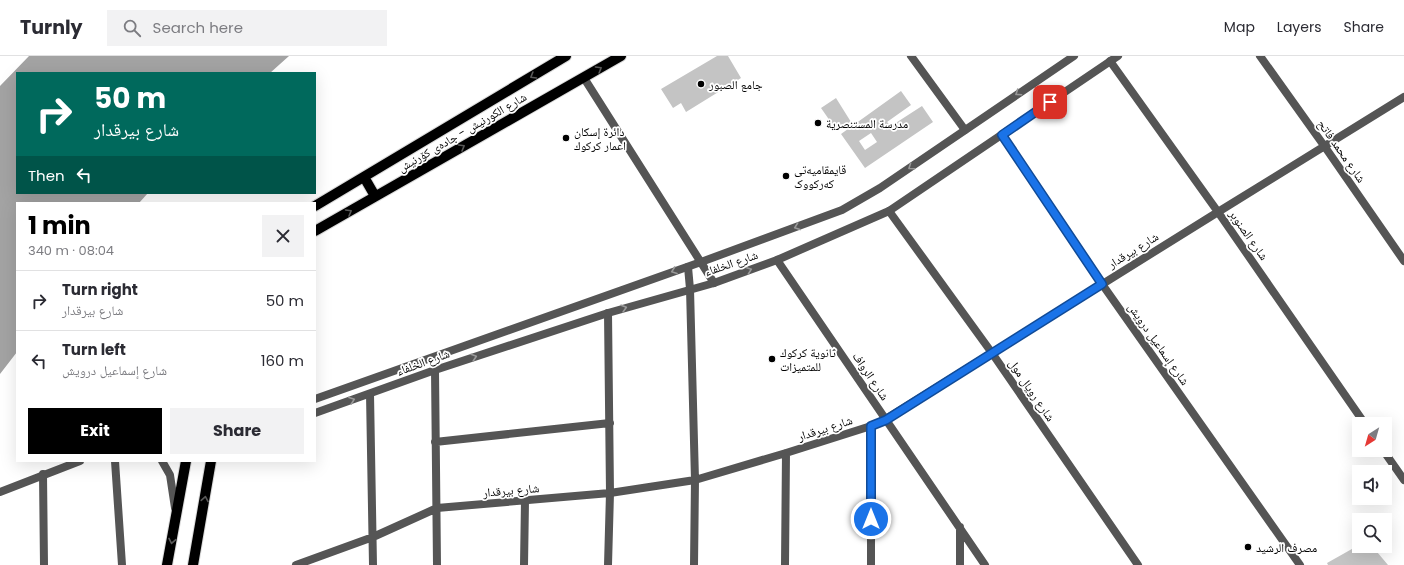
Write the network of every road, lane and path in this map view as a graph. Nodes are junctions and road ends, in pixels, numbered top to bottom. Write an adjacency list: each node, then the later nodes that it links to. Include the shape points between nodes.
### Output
1 (566, 56): 13 (main road, شارع الكورنيش - جادەی کۆرنیش, one-way to 13)
2 (621, 56): 8 (main road, شارع الكورنيش - جادەی کۆرنیش, one-way to 2)
3 (911, 56): 10 (street)
4 (1074, 56): 10 (street, one-way to 10)
5 (1118, 56): 7 (street, شارع الخلفاء)
6 (1260, 56): 12 (street, شارع محمد فاتح)
7 (1110, 61): 11 (street, شارع الخلفاء); 17 (street, شارع الصنوبر)
8 (584, 78): 14 (main road, شارع الكورنيش - جادەی کۆرنیش, one-way to 8); 21 (street)
9 (1404, 97): 12 (street, شارع بيرقدار)
10 (965, 130): 21 (street, one-way to 21, via 880,188 842,210)
11 (1002, 135): 16 (street, شارع الخلفاء); 24 (street, شارع إسماعيل درويش)
12 (1325, 146): 17 (street, شارع بيرقدار); 20 (street, شارع محمد فاتح)
13 (364, 177): 14 (main road); 15 (main road, شارع الكورنيش - جادەی کۆرنیش)
14 (375, 196): 18 (main road, شارع الكورنيش - جادەی کۆرنیش, one-way to 14)
15 (316, 205)
16 (889, 212): 19 (street, شارع الخلفاء); 27 (street, شارع رويال مول)
17 (1218, 212): 24 (street, شارع بيرقدار); 32 (street, شارع الصنوبر)
18 (316, 230)
19 (777, 260): 23 (street, شارع الخلفاء, one-way to 19); 33 (street, شارع الرواف)
20 (1404, 261)
21 (701, 262): 22 (street); 23 (street)
22 (688, 266): 25 (street); 30 (street, one-way to 30)
23 (714, 283): 25 (street, شارع الخلفاء)
24 (1102, 284): 27 (street, شارع بيرقدار); 70 (street, شارع إسماعيل درويش)
25 (690, 289): 26 (street, شارع الخلفاء, one-way to 25); 45 (street)
26 (608, 313): 28 (street, شارع الخلفاء, one-way to 26); 34 (street)
27 (992, 353): 33 (street, شارع بيرقدار); 69 (street, شارع رويال مول)
28 (435, 370): 29 (street, شارع الخلفاء); 36 (street)
29 (370, 394): 31 (street, شارع الخلفاء, one-way to 29); 53 (street)
30 (316, 399)
31 (316, 413)
32 (1360, 417)
33 (886, 420): 35 (street, شارع بيرقدار); 52 (street, شارع الرواف)
34 (610, 423): 36 (street); 48 (street)
35 (871, 426): 37 (street, شارع بيرقدار); 66 (street)
36 (435, 442): 50 (street)
37 (786, 453): 45 (street, شارع بيرقدار); 65 (street)
38 (1388, 457): 46 (street)
39 (77, 462): 44 (street)
40 (115, 462): 56 (street)
41 (163, 462): 51 (street, via 170,474)
42 (186, 462): 51 (main road)
43 (211, 462): 58 (main road, one-way to 43)
44 (44, 474): 47 (street); 55 (street)
45 (695, 480): 48 (street, شارع بيرقدار); 64 (street)
46 (1404, 480)
47 (0, 492)
48 (610, 493): 49 (street, شارع بيرقدار); 63 (street)
49 (525, 501): 50 (street, شارع بيرقدار); 62 (street)
50 (437, 508): 53 (street, شارع بيرقدار); 61 (street)
51 (176, 519): 57 (main road, one-way to 57)
52 (960, 527): 67 (street); 68 (street, شارع الرواف)
53 (373, 537): 54 (street, شارع بيرقدار); 60 (street)
54 (305, 563): 59 (street, شارع بيرقدار)
55 (44, 565)
56 (122, 565)
57 (167, 565)
58 (193, 565)
59 (296, 565)
60 (373, 565)
61 (437, 565)
62 (524, 565)
63 (608, 565)
64 (694, 565)
65 (786, 565)
66 (871, 565)
67 (960, 565)
68 (985, 565)
69 (1138, 565)
70 (1300, 565)

